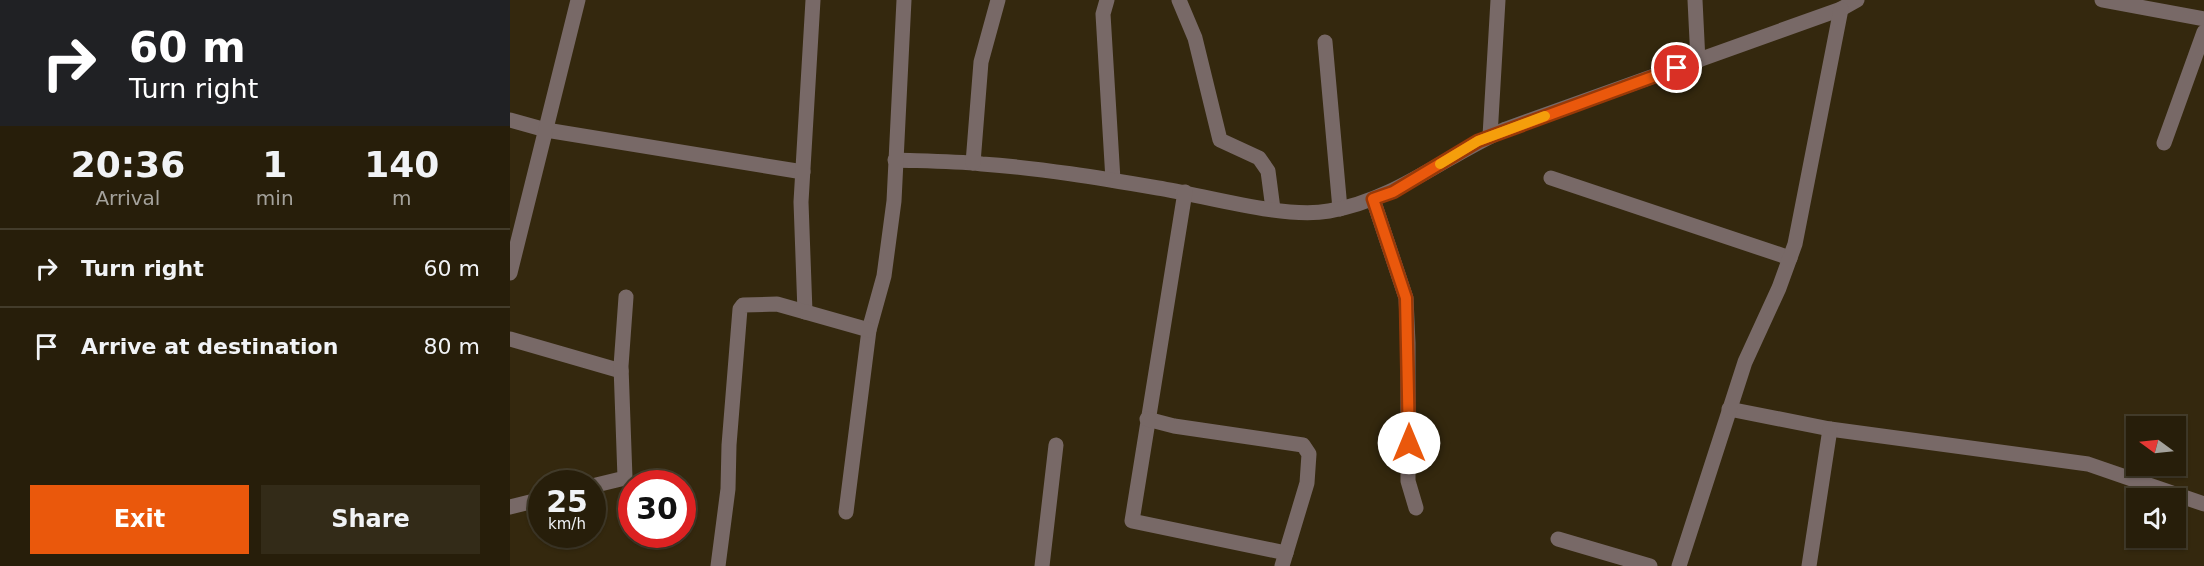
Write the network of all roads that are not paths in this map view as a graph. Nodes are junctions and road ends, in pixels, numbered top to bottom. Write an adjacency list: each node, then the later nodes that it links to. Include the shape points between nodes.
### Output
1 (578, 0): 17 (street)
2 (813, 0): 22 (street)
3 (904, 0): 20 (street)
4 (998, 0): 21 (street, via 981,63)
5 (1107, 0): 24 (street, via 1103,14)
6 (1179, 0): 28 (street, via 1195,38 1220,140 1259,158 1268,171)
7 (1498, 0): 18 (street)
8 (1695, 0): 15 (street)
9 (1857, 0): 11 (street)
10 (2102, 0): 12 (street)
11 (1841, 9): 15 (street); 30 (street)
12 (2204, 19)
13 (2204, 32): 19 (street)
14 (1325, 42): 27 (street)
15 (1698, 61): 18 (street)
16 (510, 120): 17 (street)
17 (546, 130): 22 (street); 29 (street)
18 (1490, 136): 26 (street, via 1393,192)
19 (2164, 143)
20 (895, 160): 21 (street); 34 (street, via 884,276)
21 (973, 163): 24 (street)
22 (803, 172): 33 (street)
23 (1551, 178): 30 (street)
24 (1113, 180): 25 (street)
25 (1185, 192): 28 (street); 38 (street)
26 (1373, 199): 27 (street); 45 (street, via 1406,298 1408,481)
27 (1340, 208): 28 (street, via 1304,213)
28 (1273, 209)
29 (512, 255): 31 (street)
30 (1790, 258): 37 (street)
31 (510, 273)
32 (626, 297): 36 (street)
33 (805, 312): 34 (street); 49 (street, via 758,303 743,304 740,309 728,489)
34 (869, 330): 46 (street)
35 (510, 339): 36 (street)
36 (621, 371): 41 (street, via 625,478)
37 (1729, 409): 39 (street); 52 (street)
38 (1147, 419): 48 (street, via 1132,521); 48 (street, via 1303,445 1309,454 1309,470)
39 (1830, 429): 43 (street, via 2088,464); 53 (street)
40 (1056, 445): 50 (street)
41 (606, 483)
42 (528, 502): 44 (street)
43 (2204, 504)
44 (510, 507)
45 (1416, 508)
46 (846, 512)
47 (1558, 539): 51 (street)
48 (1284, 560)
49 (718, 566)
50 (1042, 566)
51 (1650, 566)
52 (1679, 566)
53 (1809, 566)

